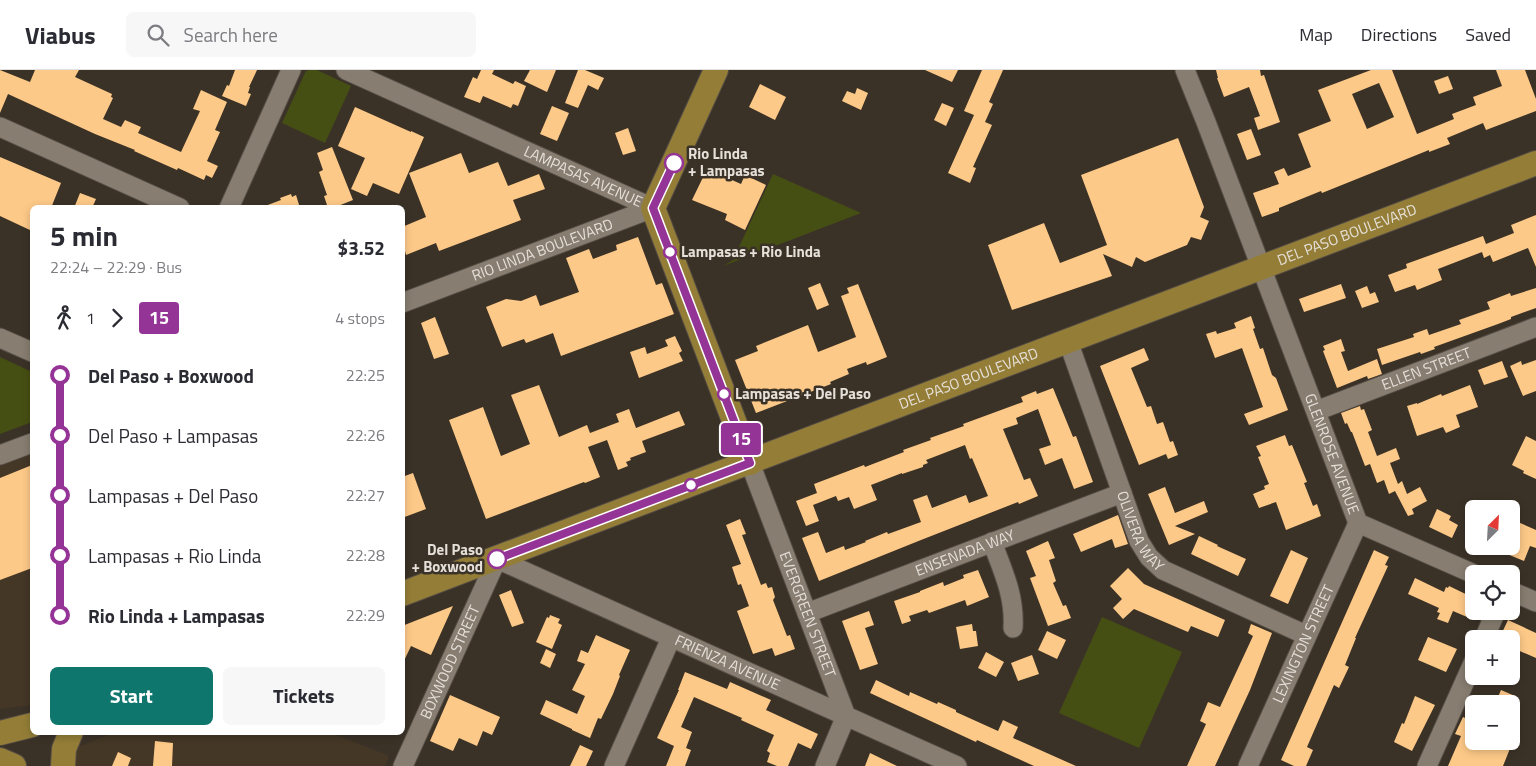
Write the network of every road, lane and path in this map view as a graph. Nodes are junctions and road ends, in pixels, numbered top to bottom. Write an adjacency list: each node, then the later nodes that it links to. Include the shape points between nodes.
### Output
1 (291, 70): 8 (street)
2 (346, 70): 9 (street, LAMPASAS AVENUE)
3 (716, 70): 9 (main road)
4 (1185, 70): 10 (street, GLENROSE AVENUE)
5 (0, 127): 7 (street)
6 (1536, 163): 10 (main road, DEL PASO BOULEVARD)
7 (173, 205)
8 (230, 205)
9 (653, 208): 11 (street, RIO LINDA BOULEVARD); 19 (main road, LAMPASAS AVENUE)
10 (1261, 268): 14 (main road, DEL PASO BOULEVARD); 16 (street, GLENROSE AVENUE)
11 (405, 302)
12 (1536, 327): 16 (street, ELLEN STREET)
13 (0, 338): 15 (street)
14 (1068, 341): 19 (main road, DEL PASO BOULEVARD); 20 (street, OLIVERA WAY)
15 (30, 351)
16 (1316, 410): 21 (street, GLENROSE AVENUE)
17 (30, 444): 18 (street)
18 (0, 455)
19 (750, 463): 23 (main road, DEL PASO BOULEVARD); 28 (street, EVERGREEN STREET)
20 (1122, 492): 22 (street, ENSENADA WAY); 30 (street, OLIVERA WAY, via 1139,541 1155,564)
21 (1358, 523): 24 (street, GLENROSE AVENUE); 30 (street, LEXINGTON STREET)
22 (992, 542): 28 (street, ENSENADA WAY); 29 (street, via 1010,591)
23 (497, 559): 25 (main road, DEL PASO BOULEVARD); 31 (street, FRIENZA AVENUE); 38 (street, BOXWOOD STREET)
24 (1465, 570)
25 (405, 593)
26 (1520, 595): 27 (street)
27 (1536, 602)
28 (807, 613): 33 (street, EVERGREEN STREET)
29 (1013, 628)
30 (1306, 635): 42 (street, LEXINGTON STREET)
31 (672, 638): 33 (street, FRIENZA AVENUE); 39 (street)
32 (1465, 681): 43 (street)
33 (846, 716): 40 (street); 41 (street, FRIENZA AVENUE)
34 (70, 735): 37 (main road, via 64,752)
35 (0, 760): 36 (main road)
36 (14, 766)
37 (64, 766)
38 (403, 766)
39 (614, 766)
40 (825, 766)
41 (957, 766)
42 (1248, 766)
43 (1427, 766)

